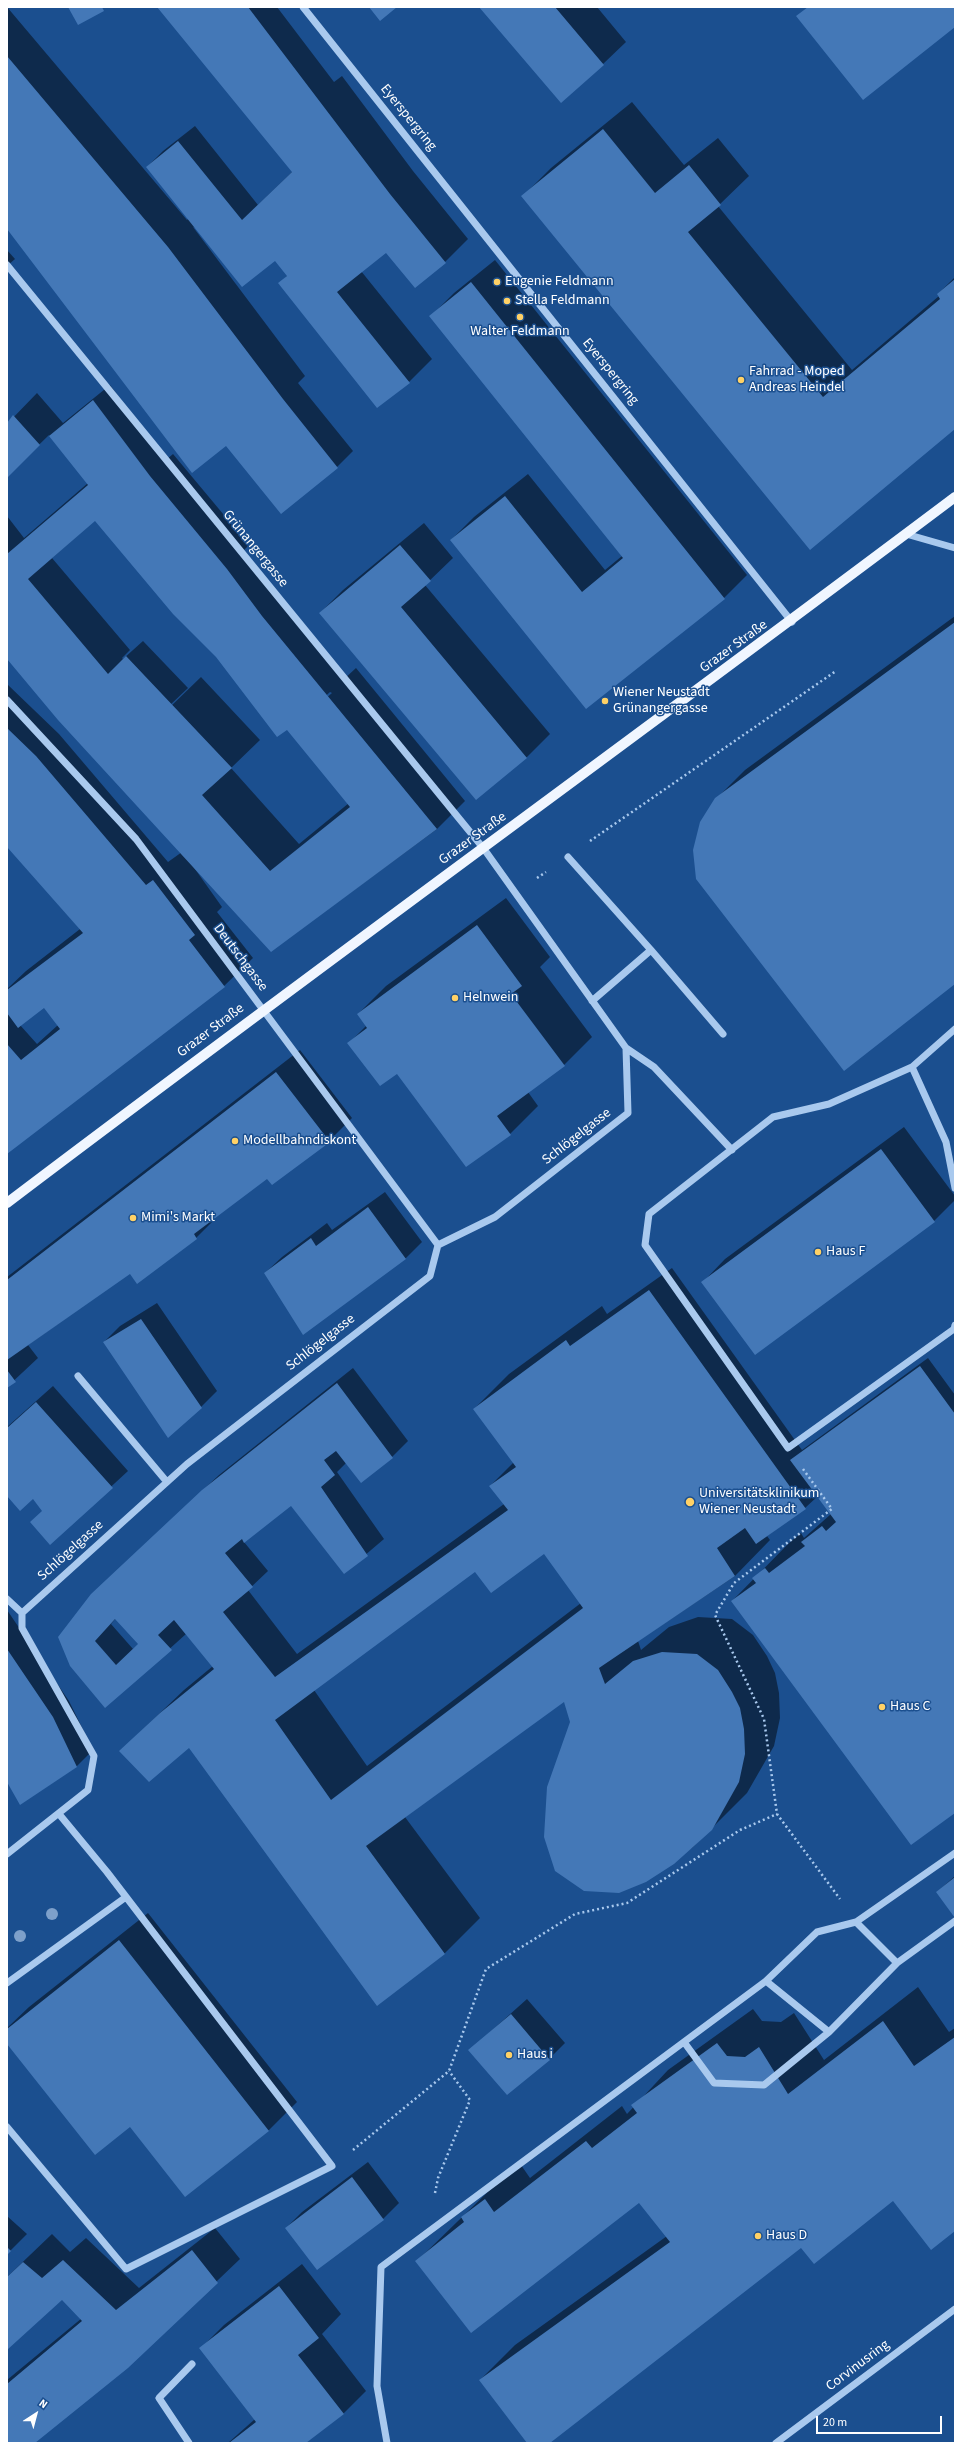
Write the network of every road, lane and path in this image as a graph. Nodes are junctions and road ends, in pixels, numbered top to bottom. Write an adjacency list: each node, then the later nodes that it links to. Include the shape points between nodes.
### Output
1 (303, 7): 6 (street, Eyerspergring)
2 (7, 265): 9 (street, Grünangergasse)
3 (955, 497): 4 (main road, Grazer Straße)
4 (906, 534): 5 (street); 6 (main road, Grazer Straße)
5 (955, 548)
6 (792, 622): 9 (main road, Grazer Straße)
7 (836, 671): 10 (path)
8 (7, 700): 14 (street, Deutschgasse, via 136,839)
9 (484, 849): 11 (street); 14 (main road, Grazer Straße)
10 (568, 857): 11 (path); 12 (street)
11 (515, 893): 13 (street)
12 (652, 950): 13 (street); 16 (street)
13 (592, 1001): 17 (street)
14 (263, 1009): 21 (main road, Grazer Straße); 22 (street, Deutschgasse)
15 (955, 1029): 18 (street)
16 (724, 1034)
17 (626, 1048): 19 (street, via 654,1067); 22 (street, Schlögelgasse, via 628,1113 495,1217)
18 (912, 1067): 19 (street, via 829,1104 773,1118); 20 (street, via 946,1142)
19 (732, 1150): 25 (street, via 649,1214 645,1245)
20 (955, 1188)
21 (7, 1203)
22 (438, 1246): 26 (street, Schlögelgasse, via 430,1276)
23 (955, 1325): 25 (street, via 954,1329)
24 (78, 1376): 26 (street)
25 (788, 1448): 30 (path, via 832,1509 734,1583 714,1616 764,1719)
26 (167, 1482): 28 (street, Schlögelgasse)
27 (7, 1599): 28 (street)
28 (22, 1613): 29 (street, via 22,1628 94,1756 88,1790)
29 (59, 1814): 32 (street); 33 (street)
30 (777, 1814): 35 (path); 41 (path, via 740,1830 627,1903 575,1914 486,1969)
31 (955, 1853): 35 (street)
32 (7, 1854)
33 (126, 1897): 38 (street); 43 (street)
34 (955, 1921): 36 (street)
35 (856, 1922): 36 (street); 37 (street, via 817,1932)
36 (897, 1963): 39 (street)
37 (766, 1981): 39 (street); 40 (street)
38 (7, 1983)
39 (829, 2032): 40 (street, via 764,2085 714,2083)
40 (684, 2042): 48 (street, via 381,2267 377,2386)
41 (449, 2071): 43 (path); 44 (path, via 470,2100 438,2178)
42 (7, 2127): 43 (street, via 126,2269)
43 (332, 2166)
44 (435, 2196)
45 (955, 2309): 49 (street, Corvinusring)
46 (192, 2364): 47 (street, via 159,2398)
47 (189, 2443)
48 (387, 2443)
49 (776, 2443)

